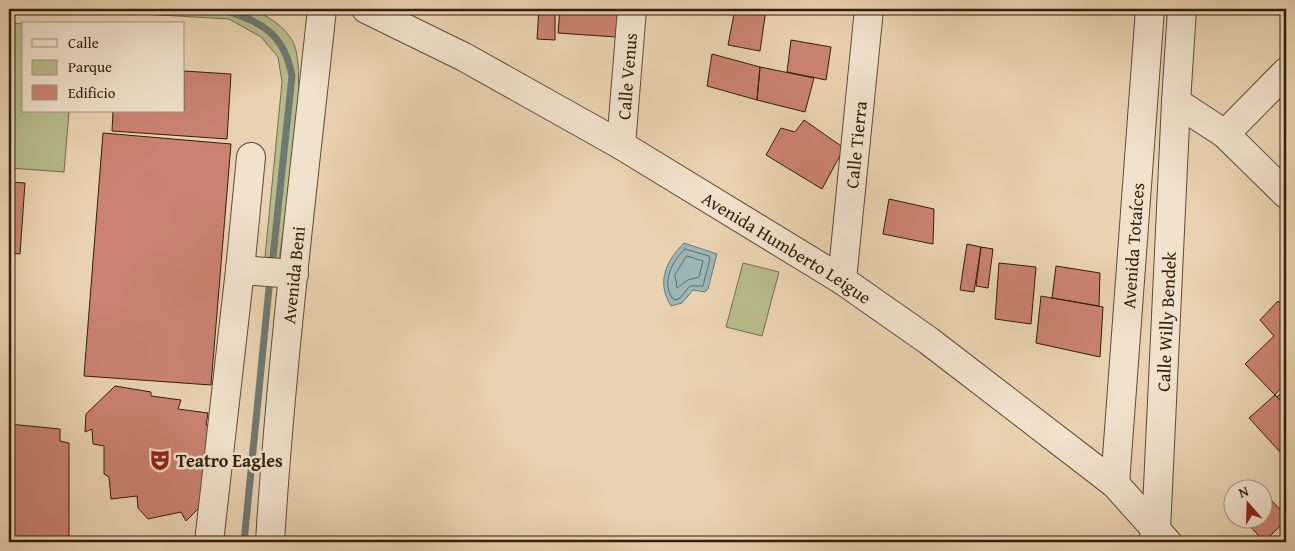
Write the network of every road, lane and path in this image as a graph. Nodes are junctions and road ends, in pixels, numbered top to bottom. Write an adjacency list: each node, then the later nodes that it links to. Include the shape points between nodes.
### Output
1 (322, 9): 14 (street, Avenida Beni)
2 (366, 9): 10 (street, Avenida Humberto Leigue, via 464,57)
3 (632, 9): 10 (street, Calle Venus)
4 (869, 9): 15 (street, Calle Tierra)
5 (1150, 9): 16 (street, Avenida Totaíces)
6 (1182, 9): 8 (street, Calle Willy Bendek)
7 (1286, 72): 9 (street)
8 (1176, 102): 9 (street); 17 (street, Calle Willy Bendek)
9 (1225, 134): 12 (street)
10 (621, 145): 15 (street, Avenida Humberto Leigue)
11 (251, 157): 13 (street)
12 (1286, 194)
13 (240, 270): 14 (street); 18 (street)
14 (294, 274): 19 (street, Avenida Beni)
15 (842, 280): 16 (street, Avenida Humberto Leigue, via 929,341)
16 (1115, 484): 17 (street, Avenida Humberto Leigue)
17 (1158, 538)
18 (209, 542)
19 (270, 542)

